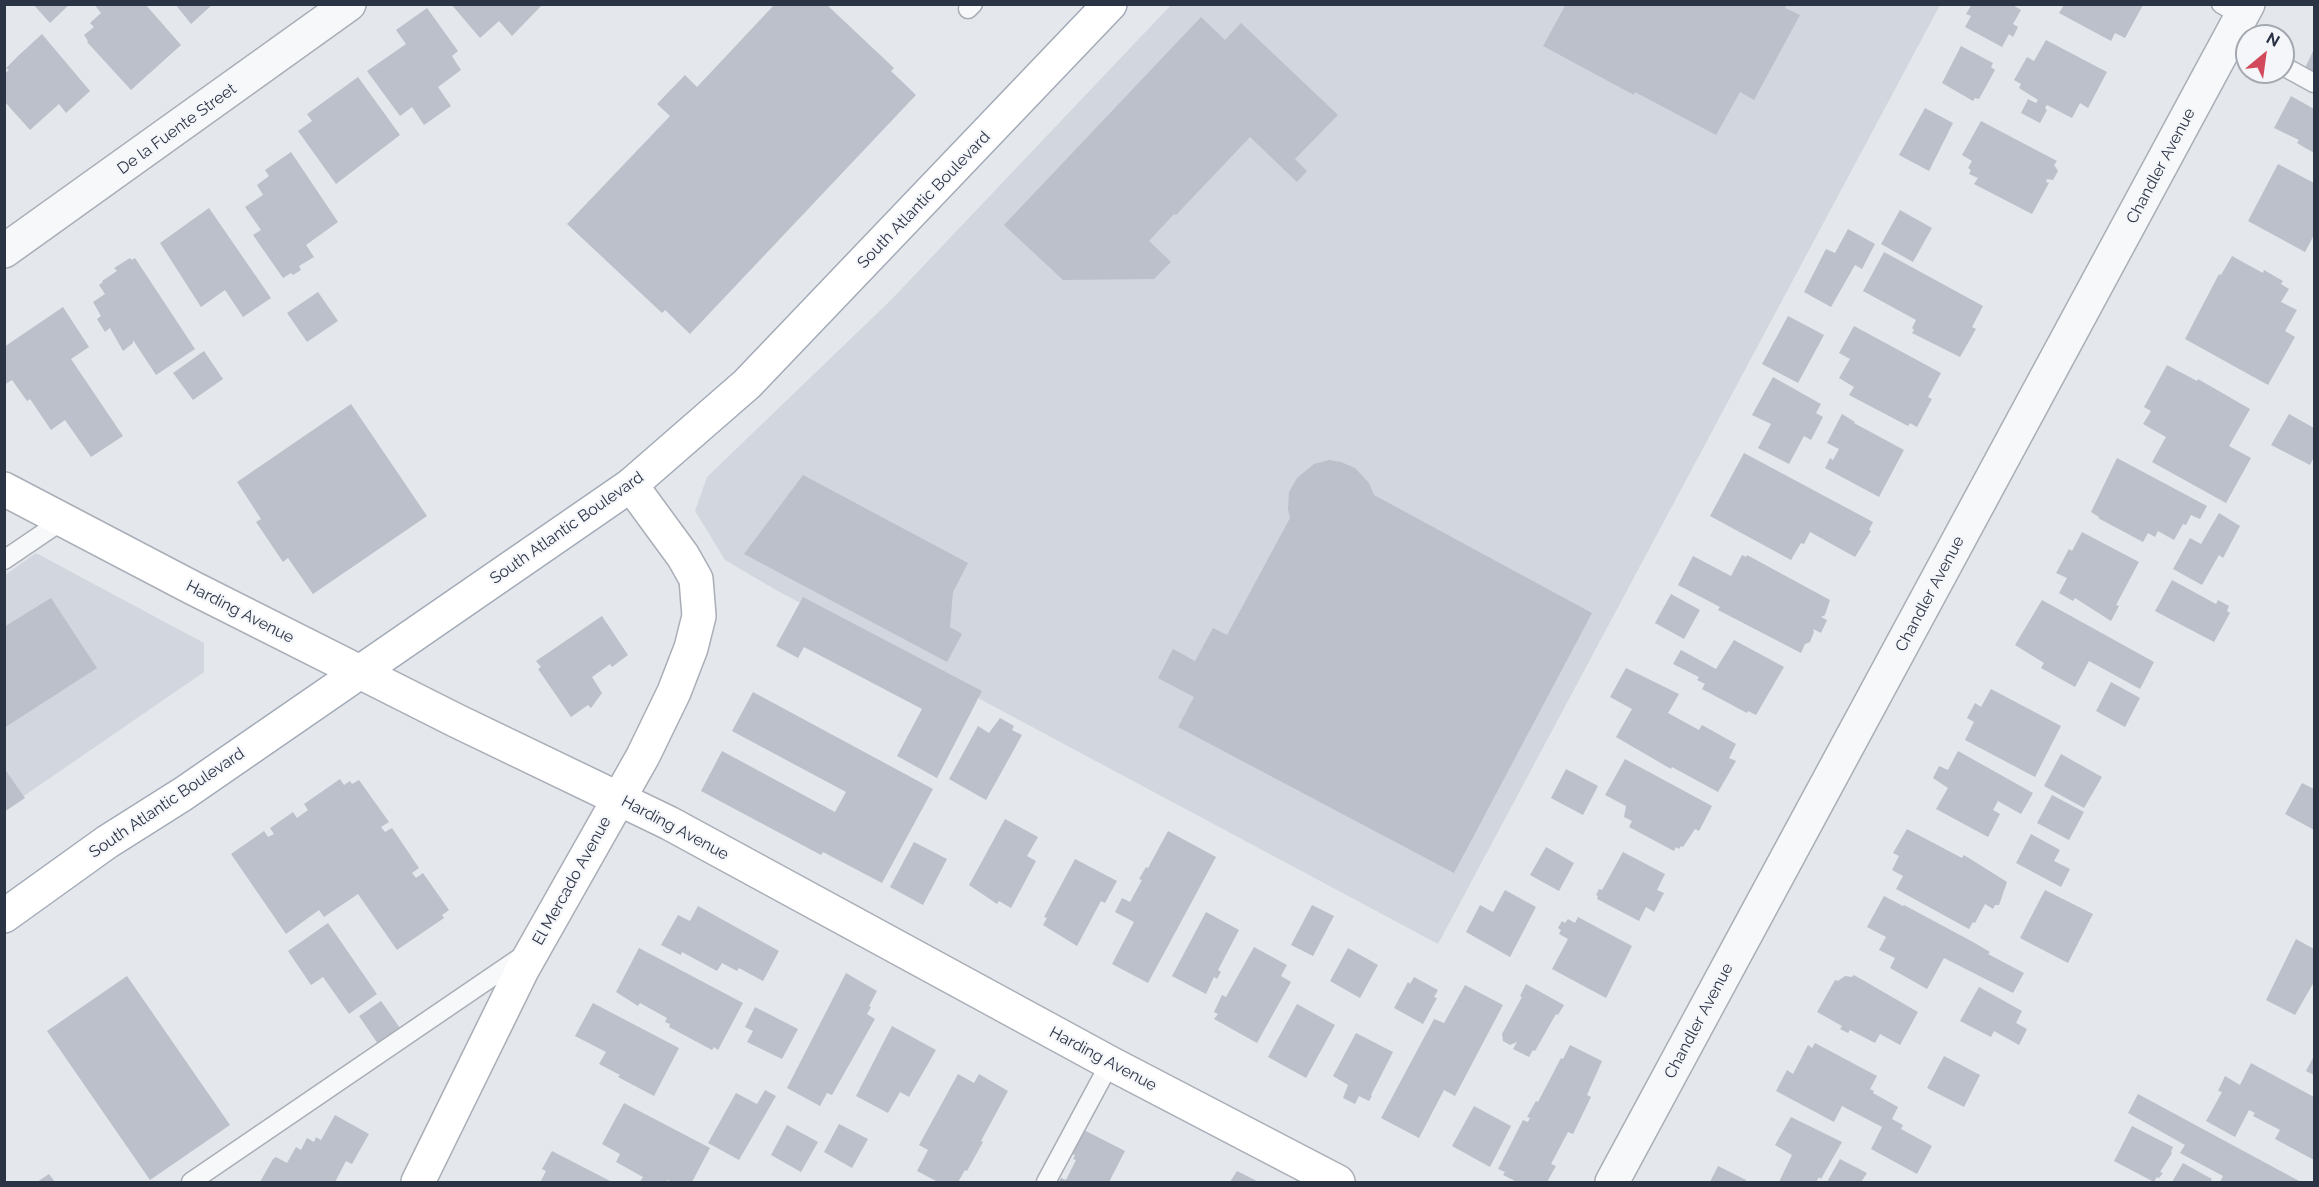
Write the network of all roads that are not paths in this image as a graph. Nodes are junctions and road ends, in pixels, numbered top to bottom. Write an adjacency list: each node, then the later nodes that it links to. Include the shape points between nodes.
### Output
1 (349, 4): 6 (street, De la Fuente Street)
2 (1110, 4): 7 (street, South Atlantic Boulevard, via 747,384)
3 (2238, 22): 20 (street, Chandler Avenue)
4 (2295, 73): 5 (lane)
5 (2314, 83)
6 (4, 251)
7 (631, 485): 11 (street, South Atlantic Boulevard); 12 (street, El Mercado Avenue, via 696,579 699,616 674,692)
8 (4, 489): 9 (street, Harding Avenue)
9 (63, 520): 10 (lane); 11 (street, Harding Avenue)
10 (4, 560)
11 (360, 672): 12 (street, Harding Avenue); 13 (street, South Atlantic Boulevard)
12 (619, 798): 14 (street, El Mercado Avenue); 15 (street, Harding Avenue)
13 (4, 916)
14 (537, 946): 16 (lane); 17 (street, El Mercado Avenue)
15 (1110, 1064): 18 (lane); 19 (street, Harding Avenue)
16 (191, 1182)
17 (418, 1182)
18 (1046, 1182)
19 (1338, 1182)
20 (1612, 1182)

